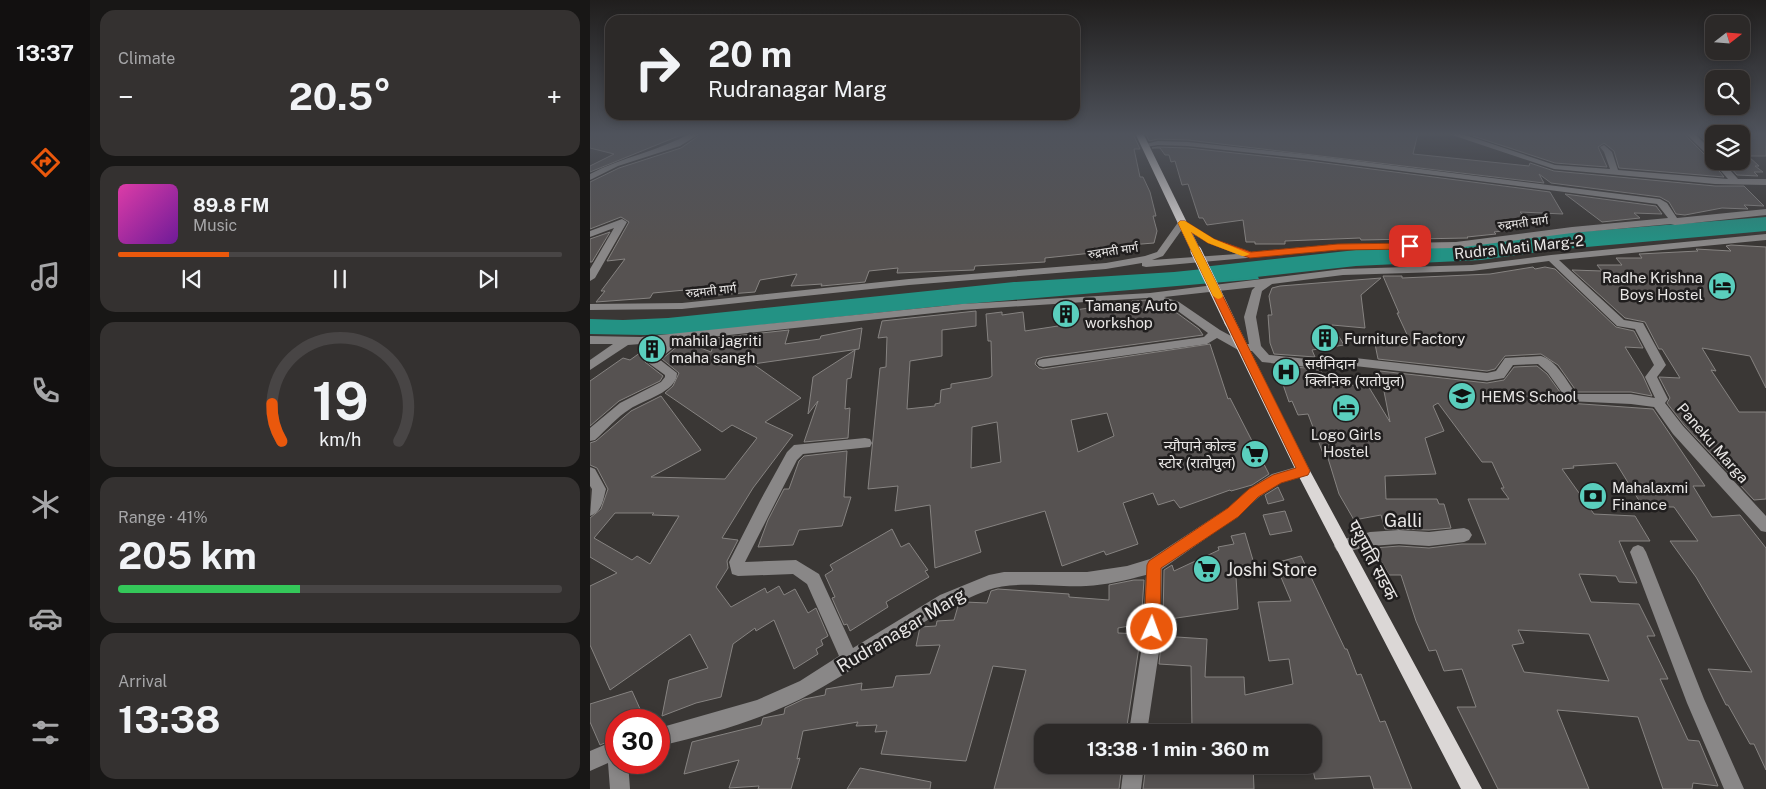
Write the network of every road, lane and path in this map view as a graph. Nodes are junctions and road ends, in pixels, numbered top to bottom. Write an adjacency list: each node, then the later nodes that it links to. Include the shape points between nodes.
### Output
1 (604, 170): 8 (street)
2 (1157, 170): 13 (main road)
3 (1409, 170): 12 (street, via 1660,202)
4 (1583, 170): 7 (street)
5 (1614, 170): 7 (street)
6 (1725, 170): 9 (street)
7 (1615, 173): 9 (street)
8 (590, 177)
9 (1735, 181): 10 (street)
10 (1766, 182)
11 (1766, 212): 12 (street, रुद्रमती मार्ग)
12 (1675, 222): 16 (street, रुद्रमती मार्ग, via 1572,230 1456,245 1338,247)
13 (1182, 223): 16 (street, रुद्रमती मार्ग, via 1211,241); 18 (street, रुद्रमती मार्ग, via 1160,254); 27 (main road, पशुपति सडक, bridge, via 1230,322)
14 (590, 234): 19 (street, via 622,222)
15 (1766, 237): 17 (street, Rudra Mati Marg-2)
16 (1250, 255): 18 (street)
17 (1552, 258): 20 (street, Rudra Mati Marg-2, via 1472,268 1344,272); 30 (street, via 1621,323 1639,326 1660,365 1651,377 1662,399)
18 (1106, 266): 22 (street, रुद्रमती मार्ग, via 657,308)
19 (590, 278)
20 (1268, 282): 21 (street, Rudra Mati Marg-2); 27 (street, via 1257,290 1253,301)
21 (1147, 295): 23 (street, via 1175,304); 24 (street, Rudra Mati Marg-2, via 962,307)
22 (590, 306)
23 (1216, 333): 27 (street); 28 (street, via 1207,340)
24 (680, 337): 26 (street, Rudra Mati Marg-2); 31 (street, via 653,357 653,362 671,373 665,385 624,406)
25 (590, 340): 26 (street, Rudra Mati Marg-2)
26 (624, 342): 29 (street)
27 (1249, 348): 30 (street, via 1266,359 1307,363 1355,362 1487,377 1500,375 1510,361 1541,360 1572,398); 33 (main road, पशुपति सडक)
28 (1043, 363)
29 (590, 366)
30 (1658, 403): 36 (street, Paneku Marga, via 1678,430)
31 (590, 436)
32 (865, 443): 41 (street, via 799,449 792,456 738,562 738,569 796,567 813,579)
33 (1303, 471): 38 (main road, पशुपति सडक); 40 (street, Rudranagar Marg, via 1277,478)
34 (590, 474): 35 (street, via 599,488)
35 (590, 510)
36 (1766, 526)
37 (1464, 535): 38 (street, Galli, via 1429,539 1370,539)
38 (1342, 546): 50 (main road, पशुपति सडक)
39 (1638, 552): 51 (street, via 1696,703)
40 (1154, 565): 41 (street, Rudranagar Marg, via 1087,579 1004,579 989,582 946,600); 42 (street, via 1151,646)
41 (850, 660): 43 (street, Rudranagar Marg, via 806,687 758,708)
42 (1139, 724)
43 (670, 734)
44 (605, 755): 45 (street)
45 (590, 761)
46 (619, 774): 48 (street)
47 (1133, 774): 49 (street)
48 (620, 789)
49 (1131, 789)
50 (1472, 789)
51 (1734, 789)

